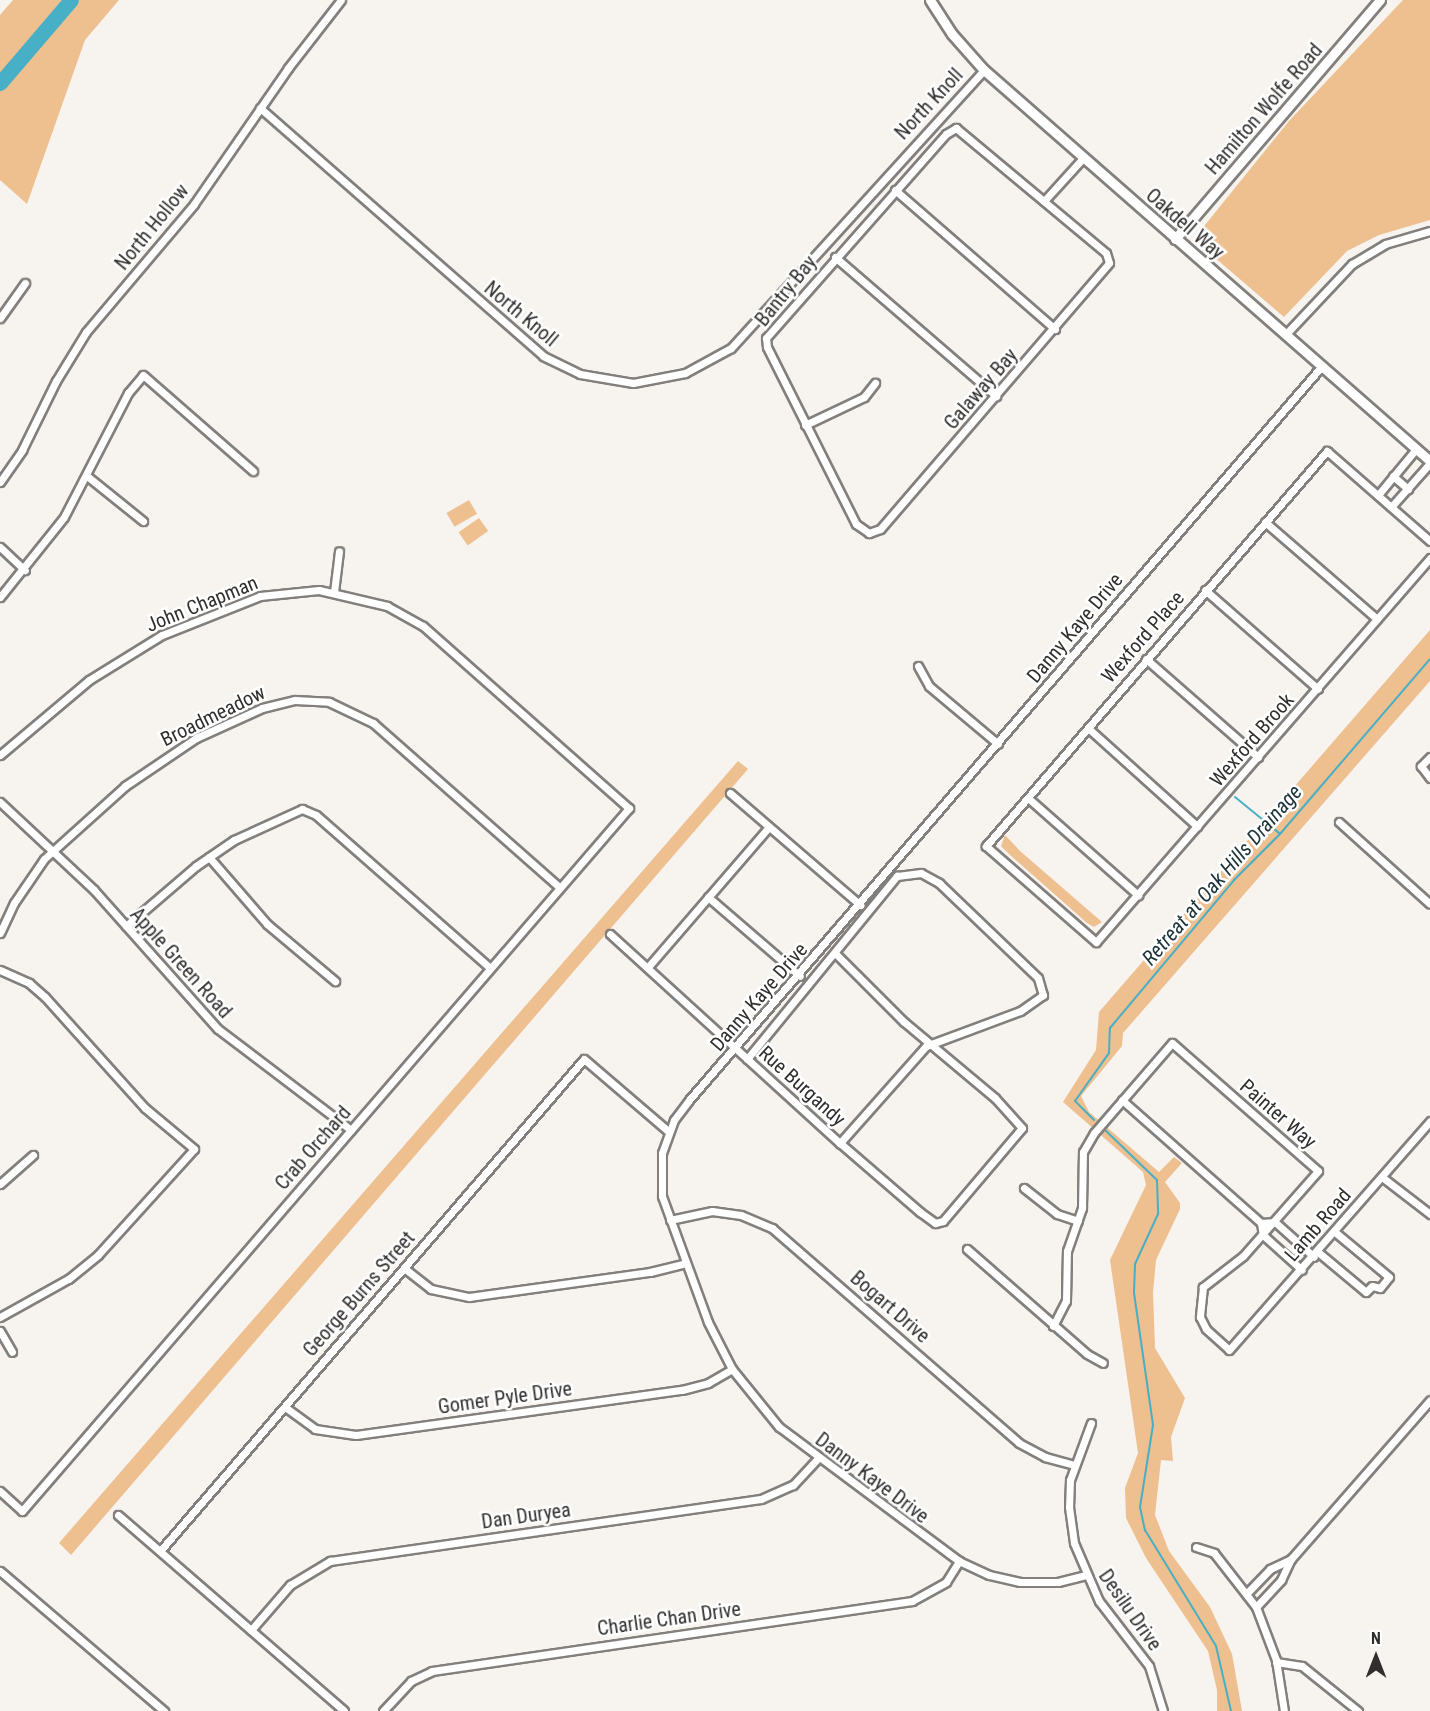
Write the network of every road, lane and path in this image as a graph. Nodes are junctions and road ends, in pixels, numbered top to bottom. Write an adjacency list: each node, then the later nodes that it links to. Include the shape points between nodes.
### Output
1 (341, 0): 5 (street, North Hollow)
2 (930, 0): 4 (street, Oakdell Way)
3 (1380, 0): 10 (street, Hamilton Wolfe Road)
4 (984, 70): 5 (street, North Knoll, via 731,348 685,373 633,382 580,374 543,356); 6 (street, Oakdell Way)
5 (260, 108): 25 (street, North Hollow, via 194,204 75,348 22,450)
6 (1083, 158): 8 (street); 10 (street, Oakdell Way)
7 (895, 190): 8 (street, Bantry Bay, via 956,128); 11 (street, Bantry Bay); 14 (street)
8 (1044, 201): 14 (street, Galaway Bay, via 1108,259 1101,276)
9 (1430, 231): 15 (street, via 1385,244 1352,264)
10 (1175, 239): 15 (street, Oakdell Way)
11 (836, 257): 18 (street); 19 (street, Bantry Bay, via 766,338)
12 (25, 283): 13 (street)
13 (0, 318)
14 (1055, 329): 18 (street, Galaway Bay)
15 (1285, 334): 16 (street, Oakdell Way)
16 (1322, 366): 20 (street, Oakdell Way); 45 (street, Danny Kaye Drive)
17 (875, 383): 19 (street, via 864,397)
18 (996, 396): 31 (street, Galaway Bay, via 880,529)
19 (805, 425): 31 (street, Bantry Bay, via 856,524)
20 (1416, 449): 21 (street, Oakdell Way); 24 (street)
21 (1430, 462): 26 (street)
22 (253, 471): 23 (street, via 143,375 128,393)
23 (87, 476): 29 (street); 36 (street, via 64,517)
24 (1393, 476): 26 (street); 27 (street)
25 (0, 482)
26 (1408, 489): 28 (street)
27 (1378, 495): 28 (street); 30 (street, Wexford Place, via 1327,451)
28 (1391, 507): 32 (street)
29 (143, 521)
30 (1265, 522): 37 (street, Wexford Place); 40 (street)
31 (869, 532)
32 (1430, 541)
33 (0, 547): 36 (street)
34 (339, 551): 38 (street)
35 (1430, 558): 40 (street, Wexford Brook)
36 (25, 570): 39 (street)
37 (1205, 590): 41 (street, Wexford Place); 43 (street)
38 (333, 592): 46 (street, John Chapman, via 300,590 260,596 162,635 89,680); 53 (street, John Chapman, via 387,606 423,626)
39 (0, 597)
40 (1377, 619): 43 (street, Wexford Brook)
41 (1146, 659): 44 (street, Wexford Place); 47 (street)
42 (918, 666): 45 (street, via 929,686)
43 (1318, 689): 47 (street, Wexford Brook)
44 (1088, 728): 51 (street, Wexford Place); 55 (street)
45 (998, 744): 63 (street, Danny Kaye Drive)
46 (0, 755)
47 (1258, 757): 55 (street, Wexford Brook)
48 (1430, 757): 49 (street, via 1421,766)
49 (1430, 778)
50 (730, 793): 56 (street)
51 (1028, 798): 60 (street); 68 (street, Wexford Place, via 986,846)
52 (0, 802): 57 (street, Apple Green Road)
53 (629, 808): 59 (street, Crab Orchard)
54 (1340, 822): 62 (street)
55 (1197, 826): 60 (street, Wexford Brook)
56 (769, 827): 61 (street); 63 (street)
57 (54, 849): 59 (street, Broadmeadow, via 125,786 196,738 272,704 306,700 340,706 373,723); 64 (street, Apple Green Road); 65 (street, Broadmeadow, via 28,880)
58 (209, 857): 64 (street); 72 (street, via 264,823 302,809 316,815); 75 (street, via 267,924)
59 (560, 888): 72 (street, Crab Orchard)
60 (1138, 895): 68 (street, Wexford Brook)
61 (708, 897): 71 (street); 74 (street)
62 (1430, 904)
63 (860, 905): 67 (street, Danny Kaye Drive)
64 (126, 926): 81 (street, Apple Green Road, via 218,1029)
65 (0, 933)
66 (610, 934): 71 (street, Rue Burgandy)
67 (829, 941): 69 (street, Danny Kaye Drive); 70 (street)
68 (1096, 942)
69 (822, 950): 70 (street); 74 (street, Danny Kaye Drive)
70 (836, 954): 76 (street, via 904,1022); 76 (street, via 897,876 921,873 939,883 1038,978 1043,995 1020,1011); 78 (street)
71 (648, 967): 77 (street, Rue Burgandy)
72 (490, 968): 81 (street, Crab Orchard)
73 (0, 970): 102 (street, via 29,983 45,997 145,1108 194,1149 98,1255 68,1279)
74 (800, 976): 77 (street, Danny Kaye Drive)
75 (335, 981)
76 (932, 1044): 83 (street); 83 (street, Rue Burgandy, via 1022,1128 943,1221 935,1223 920,1212)
77 (736, 1047): 78 (street, Rue Burgandy); 82 (street, Danny Kaye Drive, via 689,1100)
78 (747, 1059): 83 (street, Rue Burgandy)
79 (1122, 1100): 89 (street, Painter Way, via 1083,1152); 93 (street, Painter Way, via 1172,1043 1318,1171); 94 (street)
80 (1430, 1121): 85 (street, Lamb Road)
81 (351, 1130): 114 (street, Crab Orchard, via 22,1511)
82 (668, 1131): 91 (street, Danny Kaye Drive, via 660,1175); 100 (street, George Burns Street, via 584,1059)
83 (840, 1143)
84 (33, 1155): 86 (street)
85 (1382, 1177): 90 (street); 95 (street, Lamb Road)
86 (0, 1184)
87 (1024, 1188): 92 (street, via 1057,1214)
88 (1092, 1190): 89 (street)
89 (1083, 1191): 92 (street, Painter Way)
90 (1430, 1214)
91 (670, 1220): 99 (street, Danny Kaye Drive); 113 (street, Bogart Drive, via 711,1211 741,1215 772,1228 1019,1443 1045,1457)
92 (1078, 1221): 103 (street, Painter Way, via 1067,1251 1066,1301)
93 (1275, 1222): 94 (street); 96 (street, Painter Way); 98 (street)
94 (1261, 1223): 96 (street)
95 (1335, 1232): 98 (street, Lamb Road); 98 (street, via 1389,1277 1366,1292)
96 (1263, 1234): 101 (street); 105 (street, Painter Way, via 1203,1287 1200,1317 1206,1329)
97 (967, 1249): 103 (street)
98 (1316, 1254): 101 (street, Lamb Road)
99 (686, 1263): 100 (street, via 650,1272 469,1297 431,1289); 108 (street, Danny Kaye Drive, via 708,1322)
100 (404, 1268): 110 (street, George Burns Street)
101 (1302, 1270): 105 (street, Lamb Road)
102 (0, 1317)
103 (1053, 1326): 107 (street)
104 (0, 1331): 106 (street)
105 (1229, 1350)
106 (12, 1352)
107 (1103, 1363)
108 (732, 1369): 110 (street, Gomer Pyle Drive, via 708,1383 682,1390 356,1435 315,1429); 112 (street, Danny Kaye Drive, via 779,1427)
109 (1430, 1400): 118 (street)
110 (285, 1407): 117 (street, George Burns Street)
111 (1091, 1423): 113 (street, Desilu Drive)
112 (818, 1458): 119 (street, Danny Kaye Drive); 124 (street, Dan Duryea, via 793,1485 760,1499 330,1562 290,1585)
113 (1074, 1465): 121 (street, Desilu Drive, via 1069,1508 1071,1530)
114 (0, 1491)
115 (118, 1515): 117 (street)
116 (1196, 1547): 122 (street, via 1214,1553)
117 (160, 1551): 124 (street)
118 (1291, 1559): 122 (street, via 1270,1569); 123 (street, via 1281,1580)
119 (959, 1561): 121 (street, Danny Kaye Drive, via 989,1575 1020,1582 1058,1582); 128 (street, Charlie Chan Drive, via 946,1582 912,1601 432,1671 411,1681)
120 (0, 1571): 126 (street)
121 (1086, 1575): 129 (street, Desilu Drive, via 1110,1617 1149,1666)
122 (1247, 1593): 123 (street)
123 (1256, 1607): 125 (street)
124 (251, 1630): 127 (street)
125 (1276, 1662): 130 (street); 131 (street, via 1302,1666)
126 (164, 1711)
127 (344, 1711)
128 (383, 1711)
129 (1163, 1711)
130 (1284, 1711)
131 (1358, 1711)

